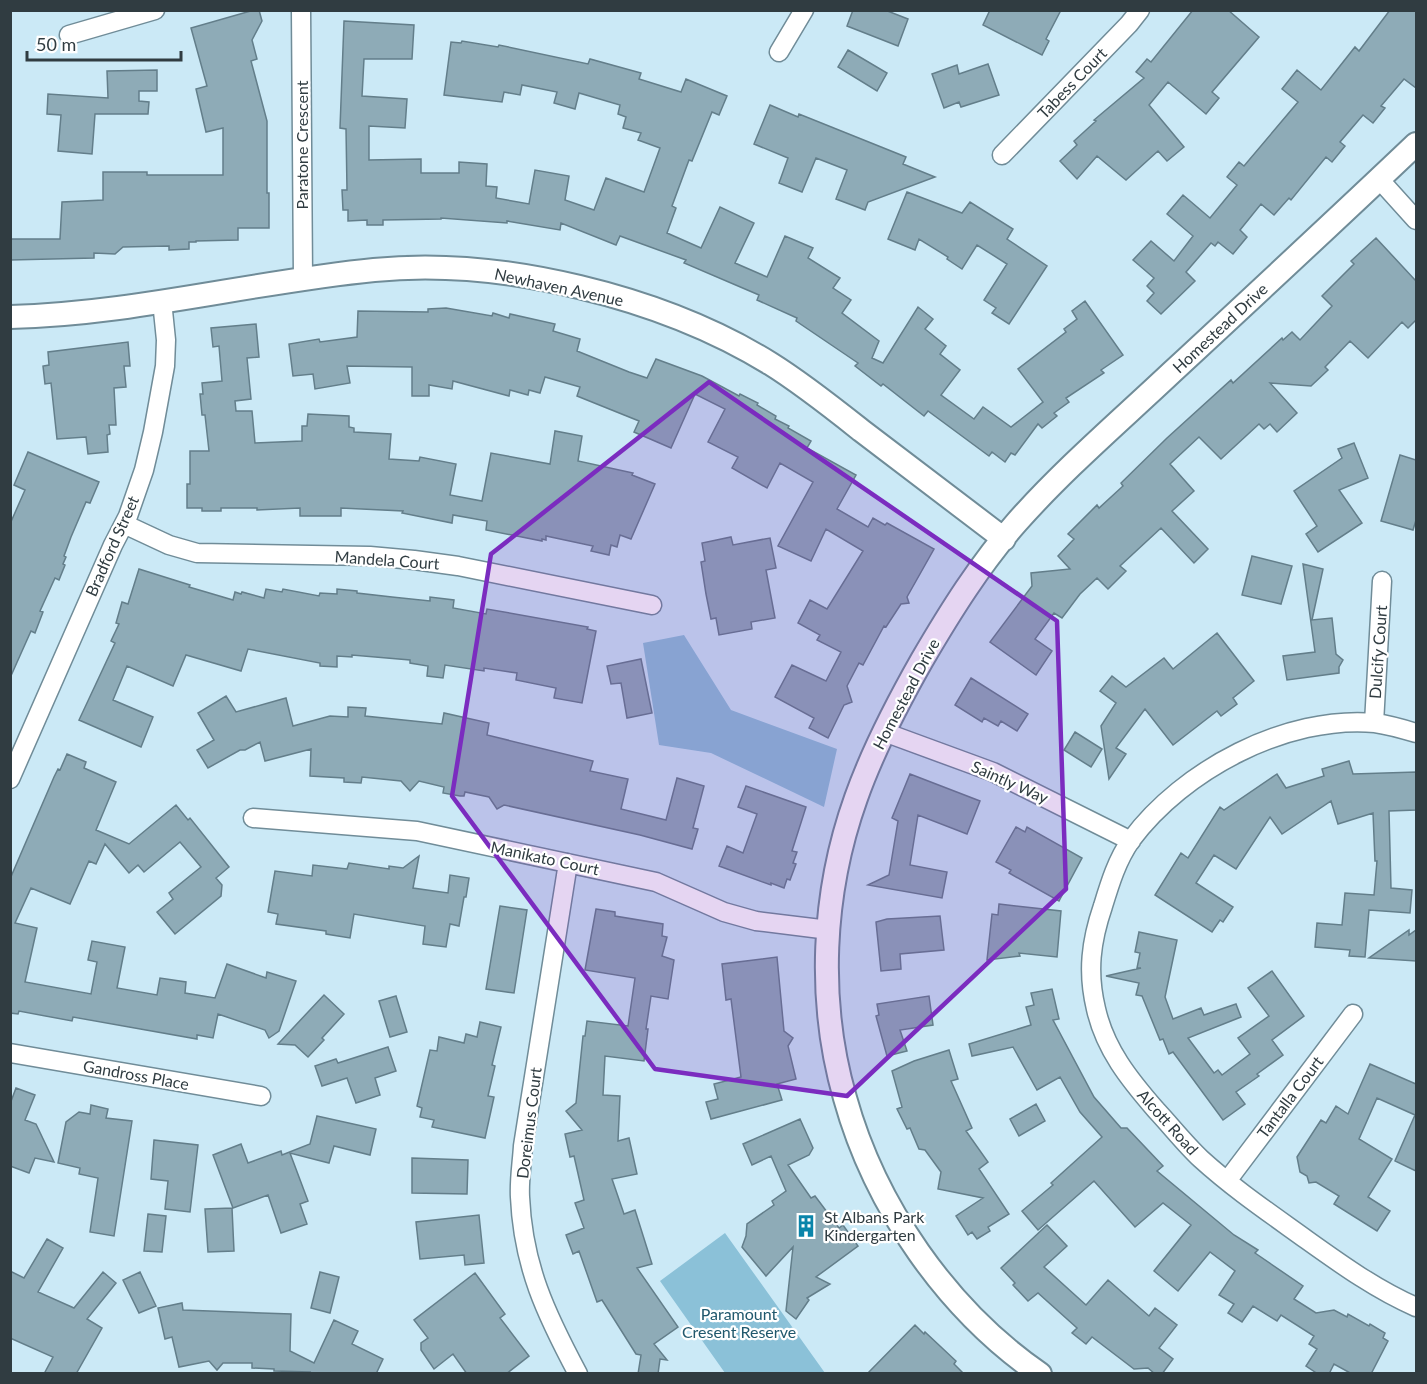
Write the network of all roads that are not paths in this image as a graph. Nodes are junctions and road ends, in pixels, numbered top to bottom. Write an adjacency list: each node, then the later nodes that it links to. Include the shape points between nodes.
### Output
1 (155, 10): 5 (street)
2 (301, 10): 11 (street, Paratone Crescent)
3 (804, 10): 6 (street)
4 (1140, 10): 8 (street, Tabess Court)
5 (69, 35)
6 (779, 52)
7 (1416, 144): 9 (street, Homestead Drive)
8 (1002, 155)
9 (1379, 180): 10 (street); 15 (street, Homestead Drive, via 1073,464)
10 (1416, 220)
11 (303, 279): 12 (street, Newhaven Avenue); 15 (street, Newhaven Avenue, via 376,269 436,267 502,272 640,304 707,331 771,364)
12 (162, 301): 13 (street, Newhaven Avenue); 14 (street, Bradford Street, via 165,366 144,470)
13 (10, 316)
14 (124, 524): 17 (street, Mandela Court, via 197,553 414,560); 21 (street, Bradford Street)
15 (1004, 539): 19 (street, Homestead Drive, via 943,623)
16 (1382, 581): 18 (street, Dulcify Court)
17 (652, 605)
18 (1374, 723): 20 (street, Alcott Road); 23 (street, Alcott Road, via 1302,729 1262,741 1229,757 1172,797)
19 (884, 732): 23 (street, Saintly Way, via 993,772); 25 (street, Homestead Drive, via 856,797 841,846)
20 (1416, 733)
21 (10, 779)
22 (253, 818): 24 (street, Manikato Court, via 417,831)
23 (1131, 841): 29 (street, Alcott Road, via 1119,860 1091,952 1096,1009 1116,1060 1131,1081 1201,1159)
24 (568, 863): 25 (street, Manikato Court, via 656,882 724,912 756,921); 32 (street, Doreimus Court, via 523,1146 520,1194 523,1230 539,1294)
25 (829, 930): 31 (street, Homestead Drive, via 830,1016 837,1070 865,1159 915,1249 956,1299)
26 (1353, 1014): 29 (street, Tantalla Court)
27 (10, 1053): 28 (street, Gandross Place)
28 (261, 1096)
29 (1227, 1181): 30 (street, Alcott Road, via 1359,1276)
30 (1416, 1307)
31 (1036, 1372)
32 (578, 1374)

